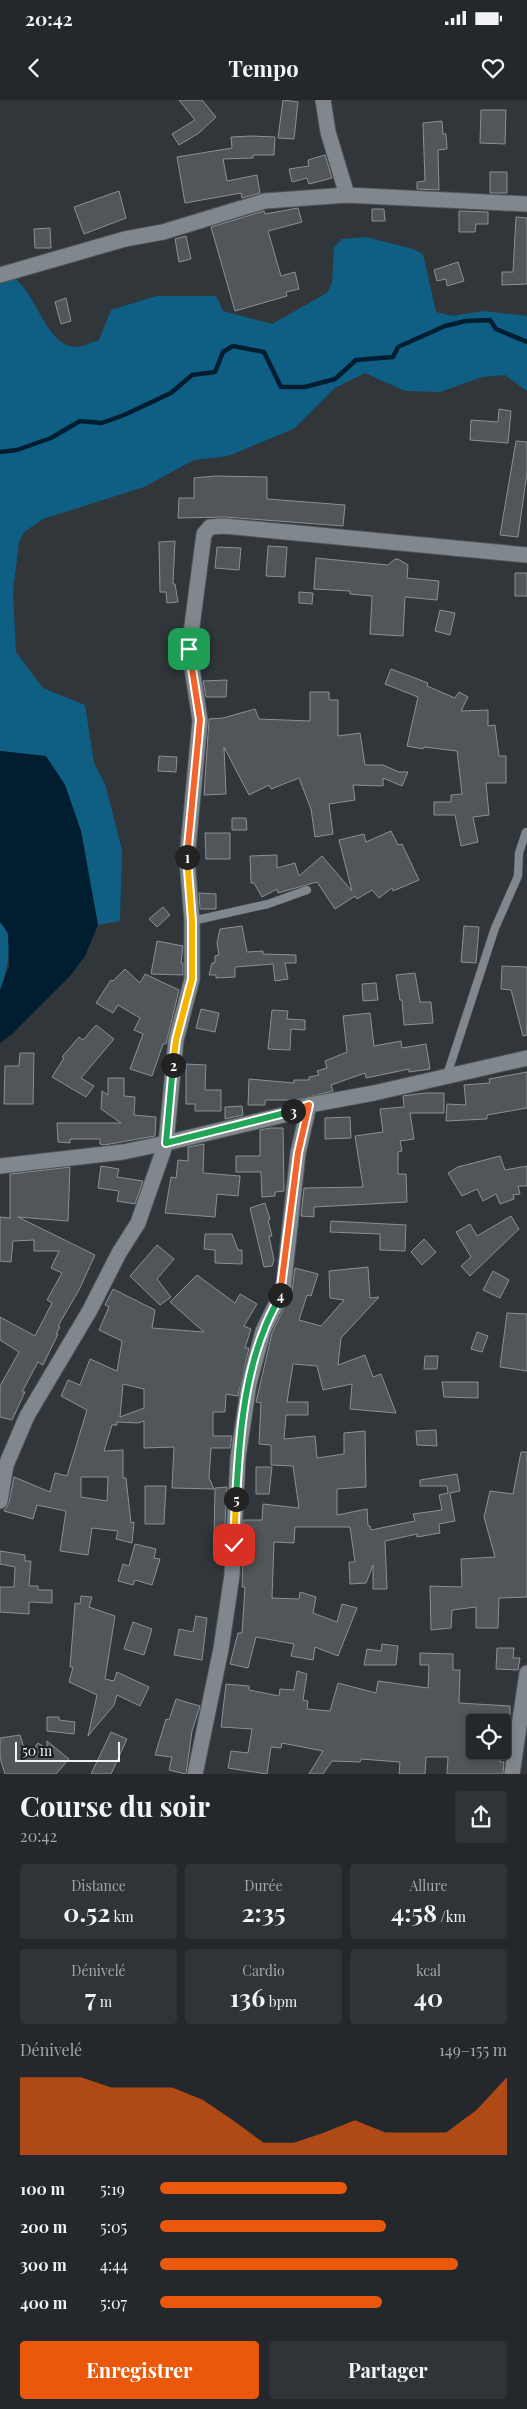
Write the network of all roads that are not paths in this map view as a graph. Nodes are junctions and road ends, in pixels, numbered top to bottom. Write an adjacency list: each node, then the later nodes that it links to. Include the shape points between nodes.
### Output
1 (323, 100): 2 (street, via 328,132)
2 (347, 195): 3 (street); 4 (street, via 265,201)
3 (527, 204)
4 (0, 275)
5 (527, 555): 8 (street, via 210,527 204,534 189,649 200,720 187,859)
6 (526, 832): 10 (lane, via 519,853 518,876 492,936)
7 (307, 890): 8 (lane, via 268,904)
8 (192, 921): 12 (street, via 192,979 176,1040)
9 (527, 1058): 10 (street)
10 (447, 1075): 11 (street)
11 (309, 1105): 12 (street, via 282,1115); 16 (street, via 298,1153 282,1290 263,1331 249,1384 238,1457 232,1574 222,1650)
12 (166, 1143): 13 (street, via 122,1152); 14 (street, via 138,1223 27,1416 6,1465)
13 (0, 1166)
14 (0, 1500)
15 (527, 1673): 17 (street)
16 (195, 1774)
17 (512, 1774)

